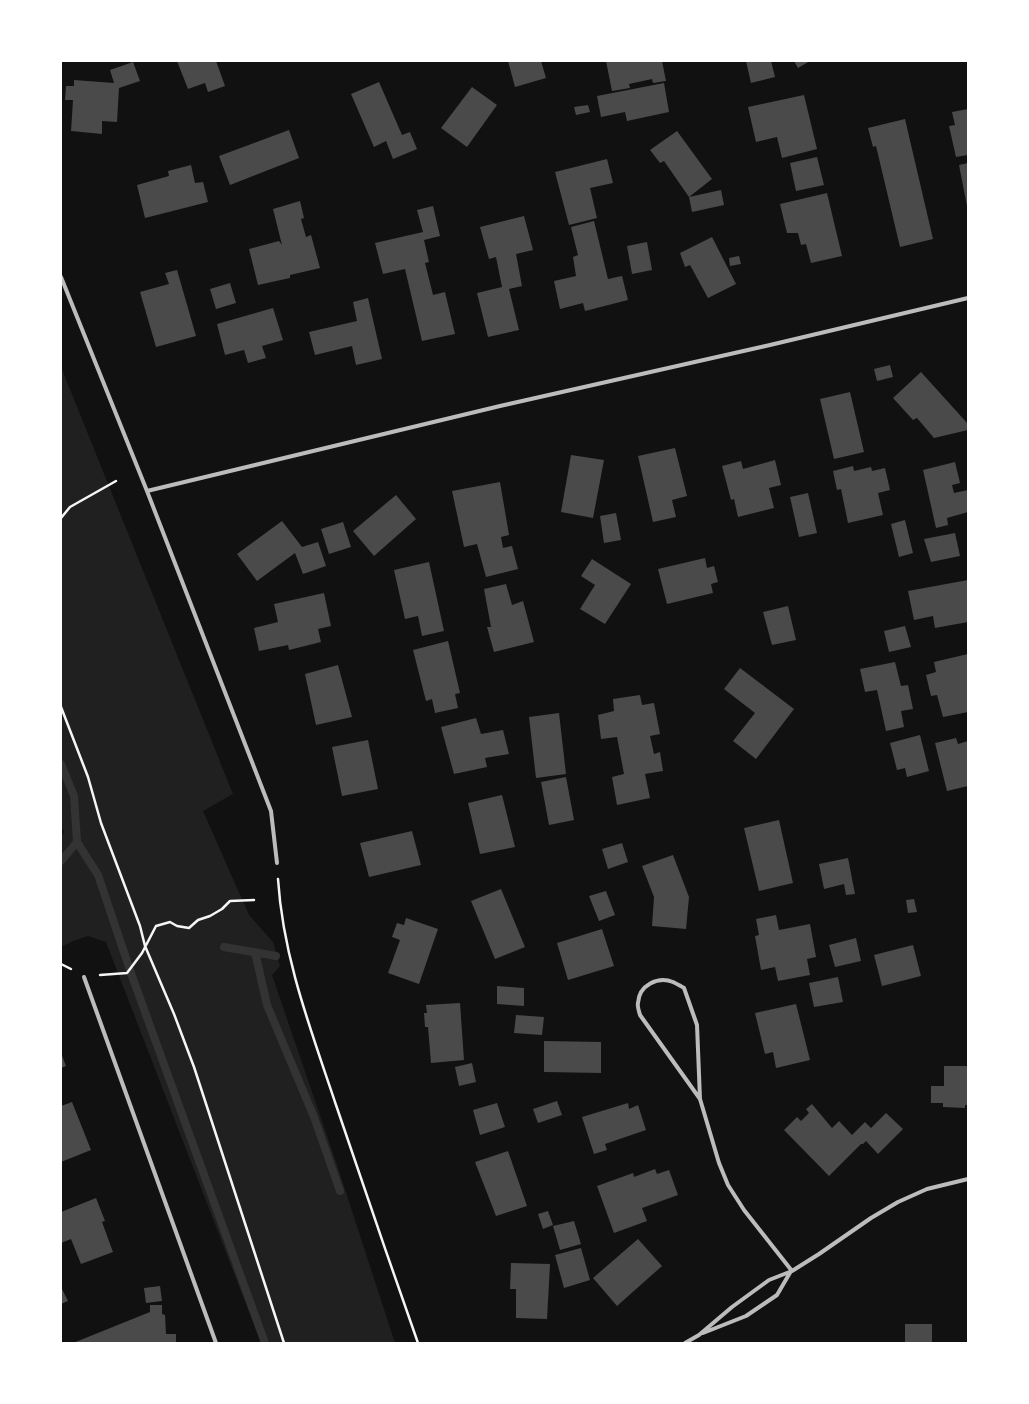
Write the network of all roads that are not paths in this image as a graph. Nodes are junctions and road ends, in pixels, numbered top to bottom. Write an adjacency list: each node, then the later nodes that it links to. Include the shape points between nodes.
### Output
1 (61, 277): 3 (street)
2 (968, 298): 3 (street)
3 (147, 491): 4 (street, via 271,811)
4 (277, 863)
5 (84, 977): 10 (street)
6 (700, 1099): 6 (street, via 640,1015 637,1003 641,992 650,983 662,980 673,982 684,988 687,994 697,1025); 8 (street, via 718,1163 728,1185 744,1210)
7 (968, 1179): 8 (street, via 926,1189 898,1202)
8 (792, 1271): 9 (street, via 769,1280); 9 (street, via 777,1295 746,1316)
9 (699, 1335): 11 (street)
10 (216, 1343)
11 (685, 1343)

